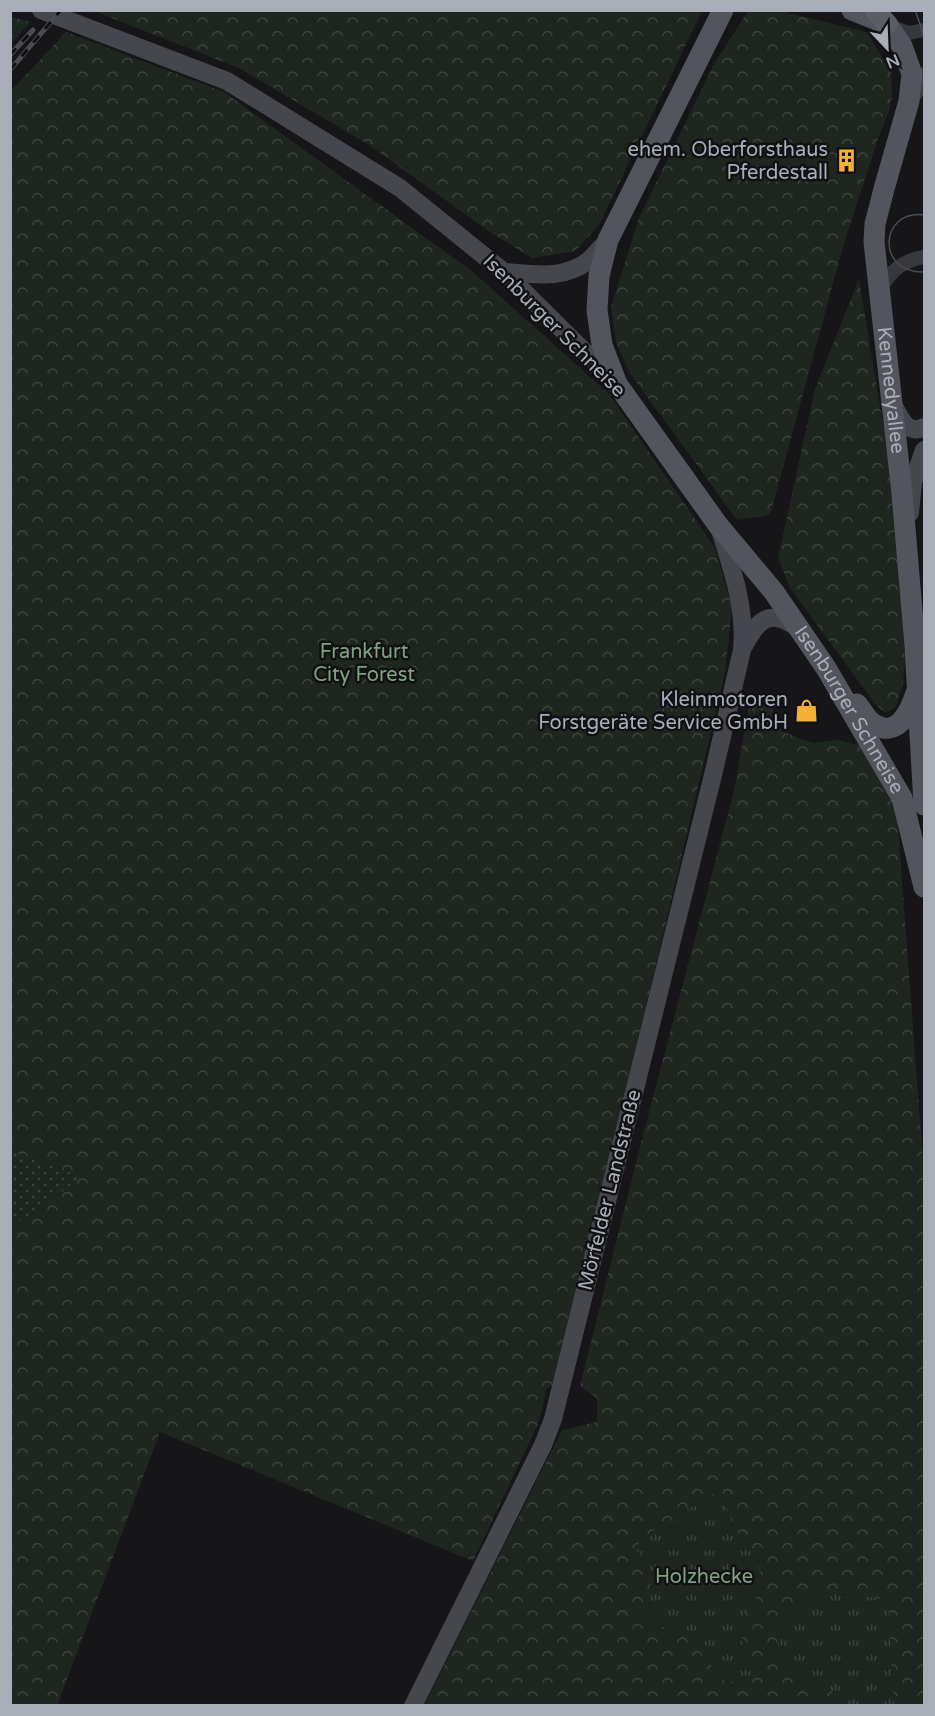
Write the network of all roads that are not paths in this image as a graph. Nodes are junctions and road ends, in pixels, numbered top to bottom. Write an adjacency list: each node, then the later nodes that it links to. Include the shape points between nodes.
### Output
1 (41, 10): 10 (main road, Isenburger Schneise, via 227,81 400,188)
2 (723, 10): 8 (main road)
3 (852, 10): 4 (main road)
4 (883, 20): 5 (street, via 909,33); 7 (main road, Kennedyallee, via 898,38 909,62 913,81)
5 (924, 30)
6 (924, 74): 7 (street, via 920,88)
7 (909, 101): 11 (main road, Kennedyallee, via 875,224)
8 (608, 240): 10 (main road, via 572,271 552,275); 12 (main road, via 597,310 602,345)
9 (924, 256): 11 (street, via 899,266)
10 (504, 272): 12 (main road, Isenburger Schneise)
11 (879, 291): 13 (main road, Kennedyallee)
12 (617, 384): 16 (main road, Isenburger Schneise)
13 (893, 404): 14 (main road, via 910,429); 17 (main road, Kennedyallee)
14 (924, 428)
15 (924, 450): 17 (main road, via 910,504 911,534)
16 (718, 525): 18 (main road, Isenburger Schneise); 19 (main road, Mörfelder Landstraße, via 741,608)
17 (905, 543): 21 (main road, Kennedyallee)
18 (800, 629): 19 (main road, Mörfelder Landstraße, via 782,620 764,620 754,627); 20 (main road, Isenburger Schneise)
19 (742, 650): 24 (main road, Mörfelder Landstraße, via 549,1432)
20 (819, 658): 21 (main road, via 878,726 892,727 904,721); 23 (main road, Isenburger Schneise, via 902,798)
21 (918, 687): 22 (main road, Kennedyallee)
22 (924, 805)
23 (924, 887)
24 (413, 1706)

